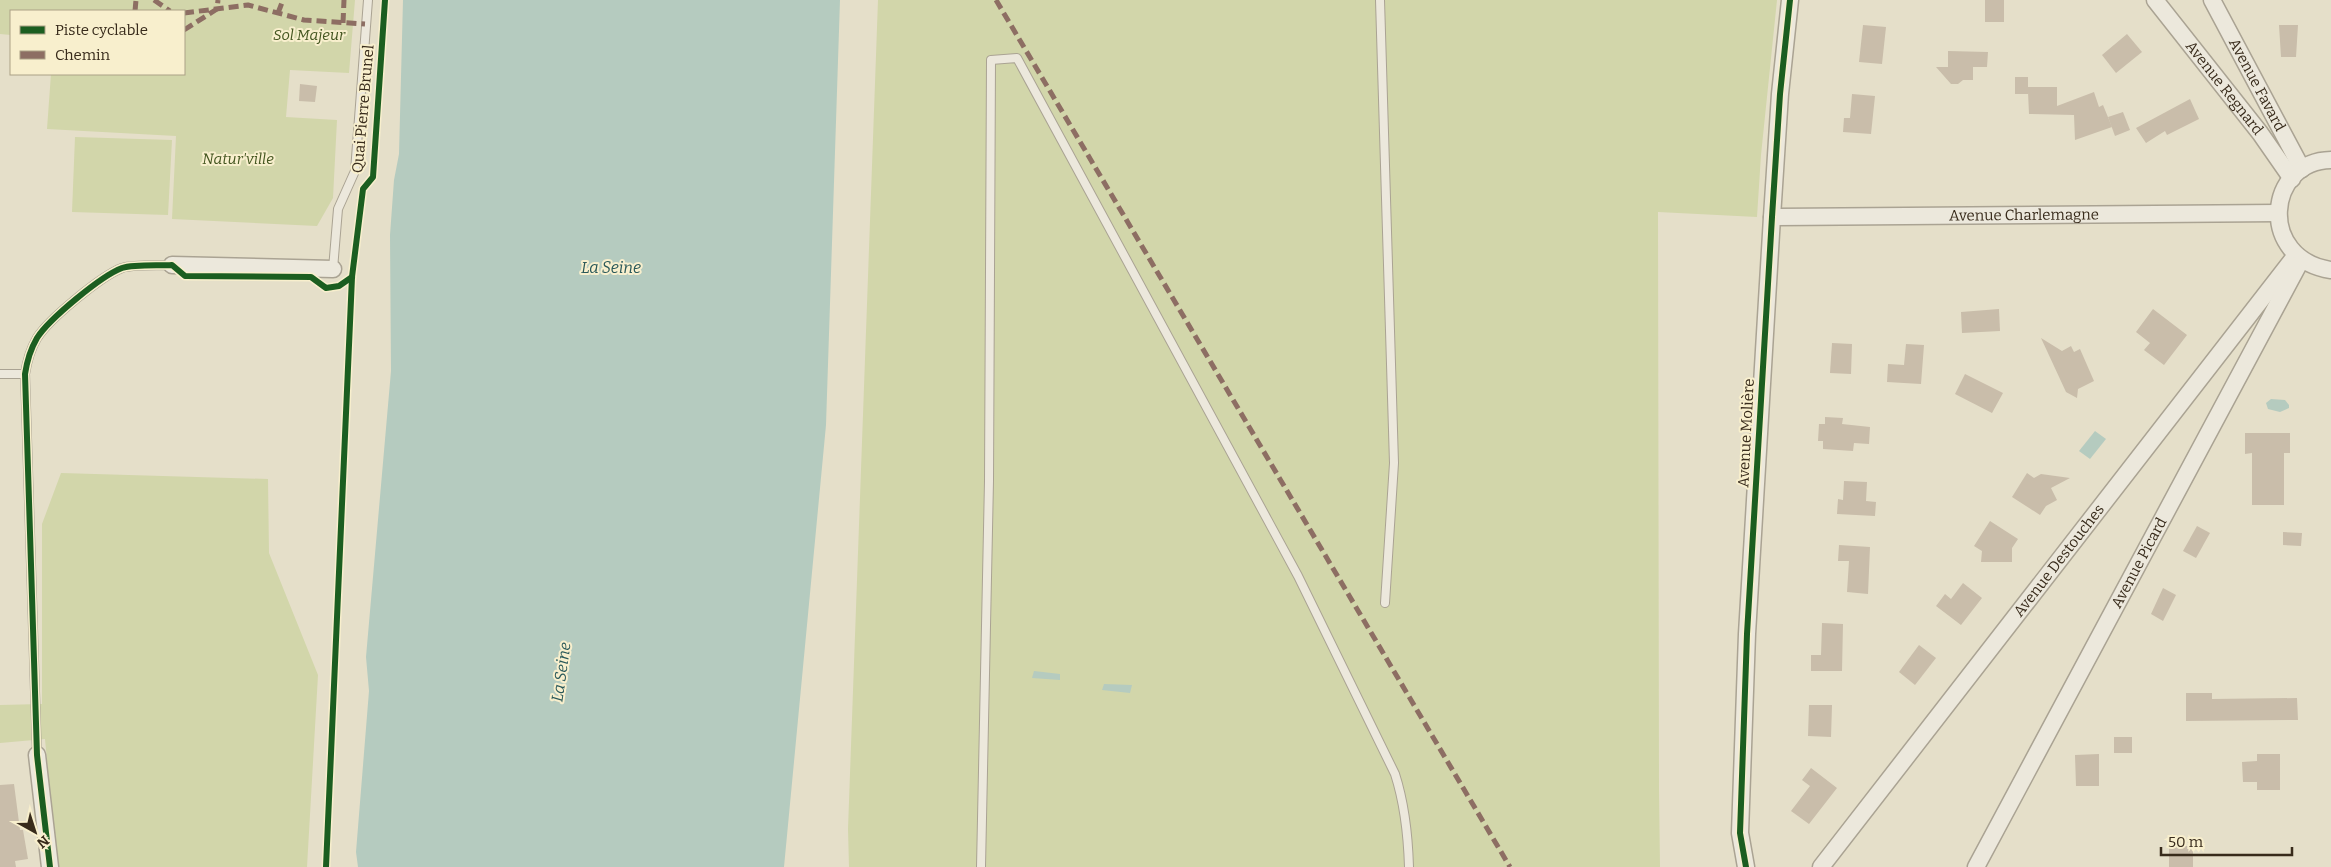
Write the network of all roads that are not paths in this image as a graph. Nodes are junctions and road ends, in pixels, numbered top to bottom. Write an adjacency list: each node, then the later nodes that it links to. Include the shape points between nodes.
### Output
1 (368, 0): 12 (lane, Quai Pierre Brunel, via 355,171 338,210)
2 (1380, 0): 16 (lane, via 1394,463)
3 (1790, 0): 9 (street, Avenue Molière)
4 (2155, 0): 7 (street, Avenue Regnard, via 2260,133)
5 (2212, 0): 7 (street, Avenue Favard)
6 (2331, 160): 7 (street, via 2314,163)
7 (2297, 174): 8 (street, via 2282,195)
8 (2278, 213): 9 (street, Avenue Charlemagne); 10 (street, via 2283,236)
9 (1772, 217): 21 (street, Avenue Molière, via 1746,634 1740,833)
10 (2298, 257): 13 (street, via 2317,268); 22 (street, Avenue Destouches); 23 (street, Avenue Picard)
11 (172, 265): 12 (street); 15 (lane, via 123,268 101,281 56,317 38,337 29,354)
12 (333, 269)
13 (2331, 270)
14 (0, 374): 15 (lane)
15 (25, 374): 17 (lane)
16 (1385, 602)
17 (37, 755): 18 (street)
18 (50, 867)
19 (981, 867): 20 (lane, via 989,472 991,60 1017,58 1298,576 1395,774 1403,798)
20 (1409, 867)
21 (1746, 867)
22 (1821, 867)
23 (1976, 867)

